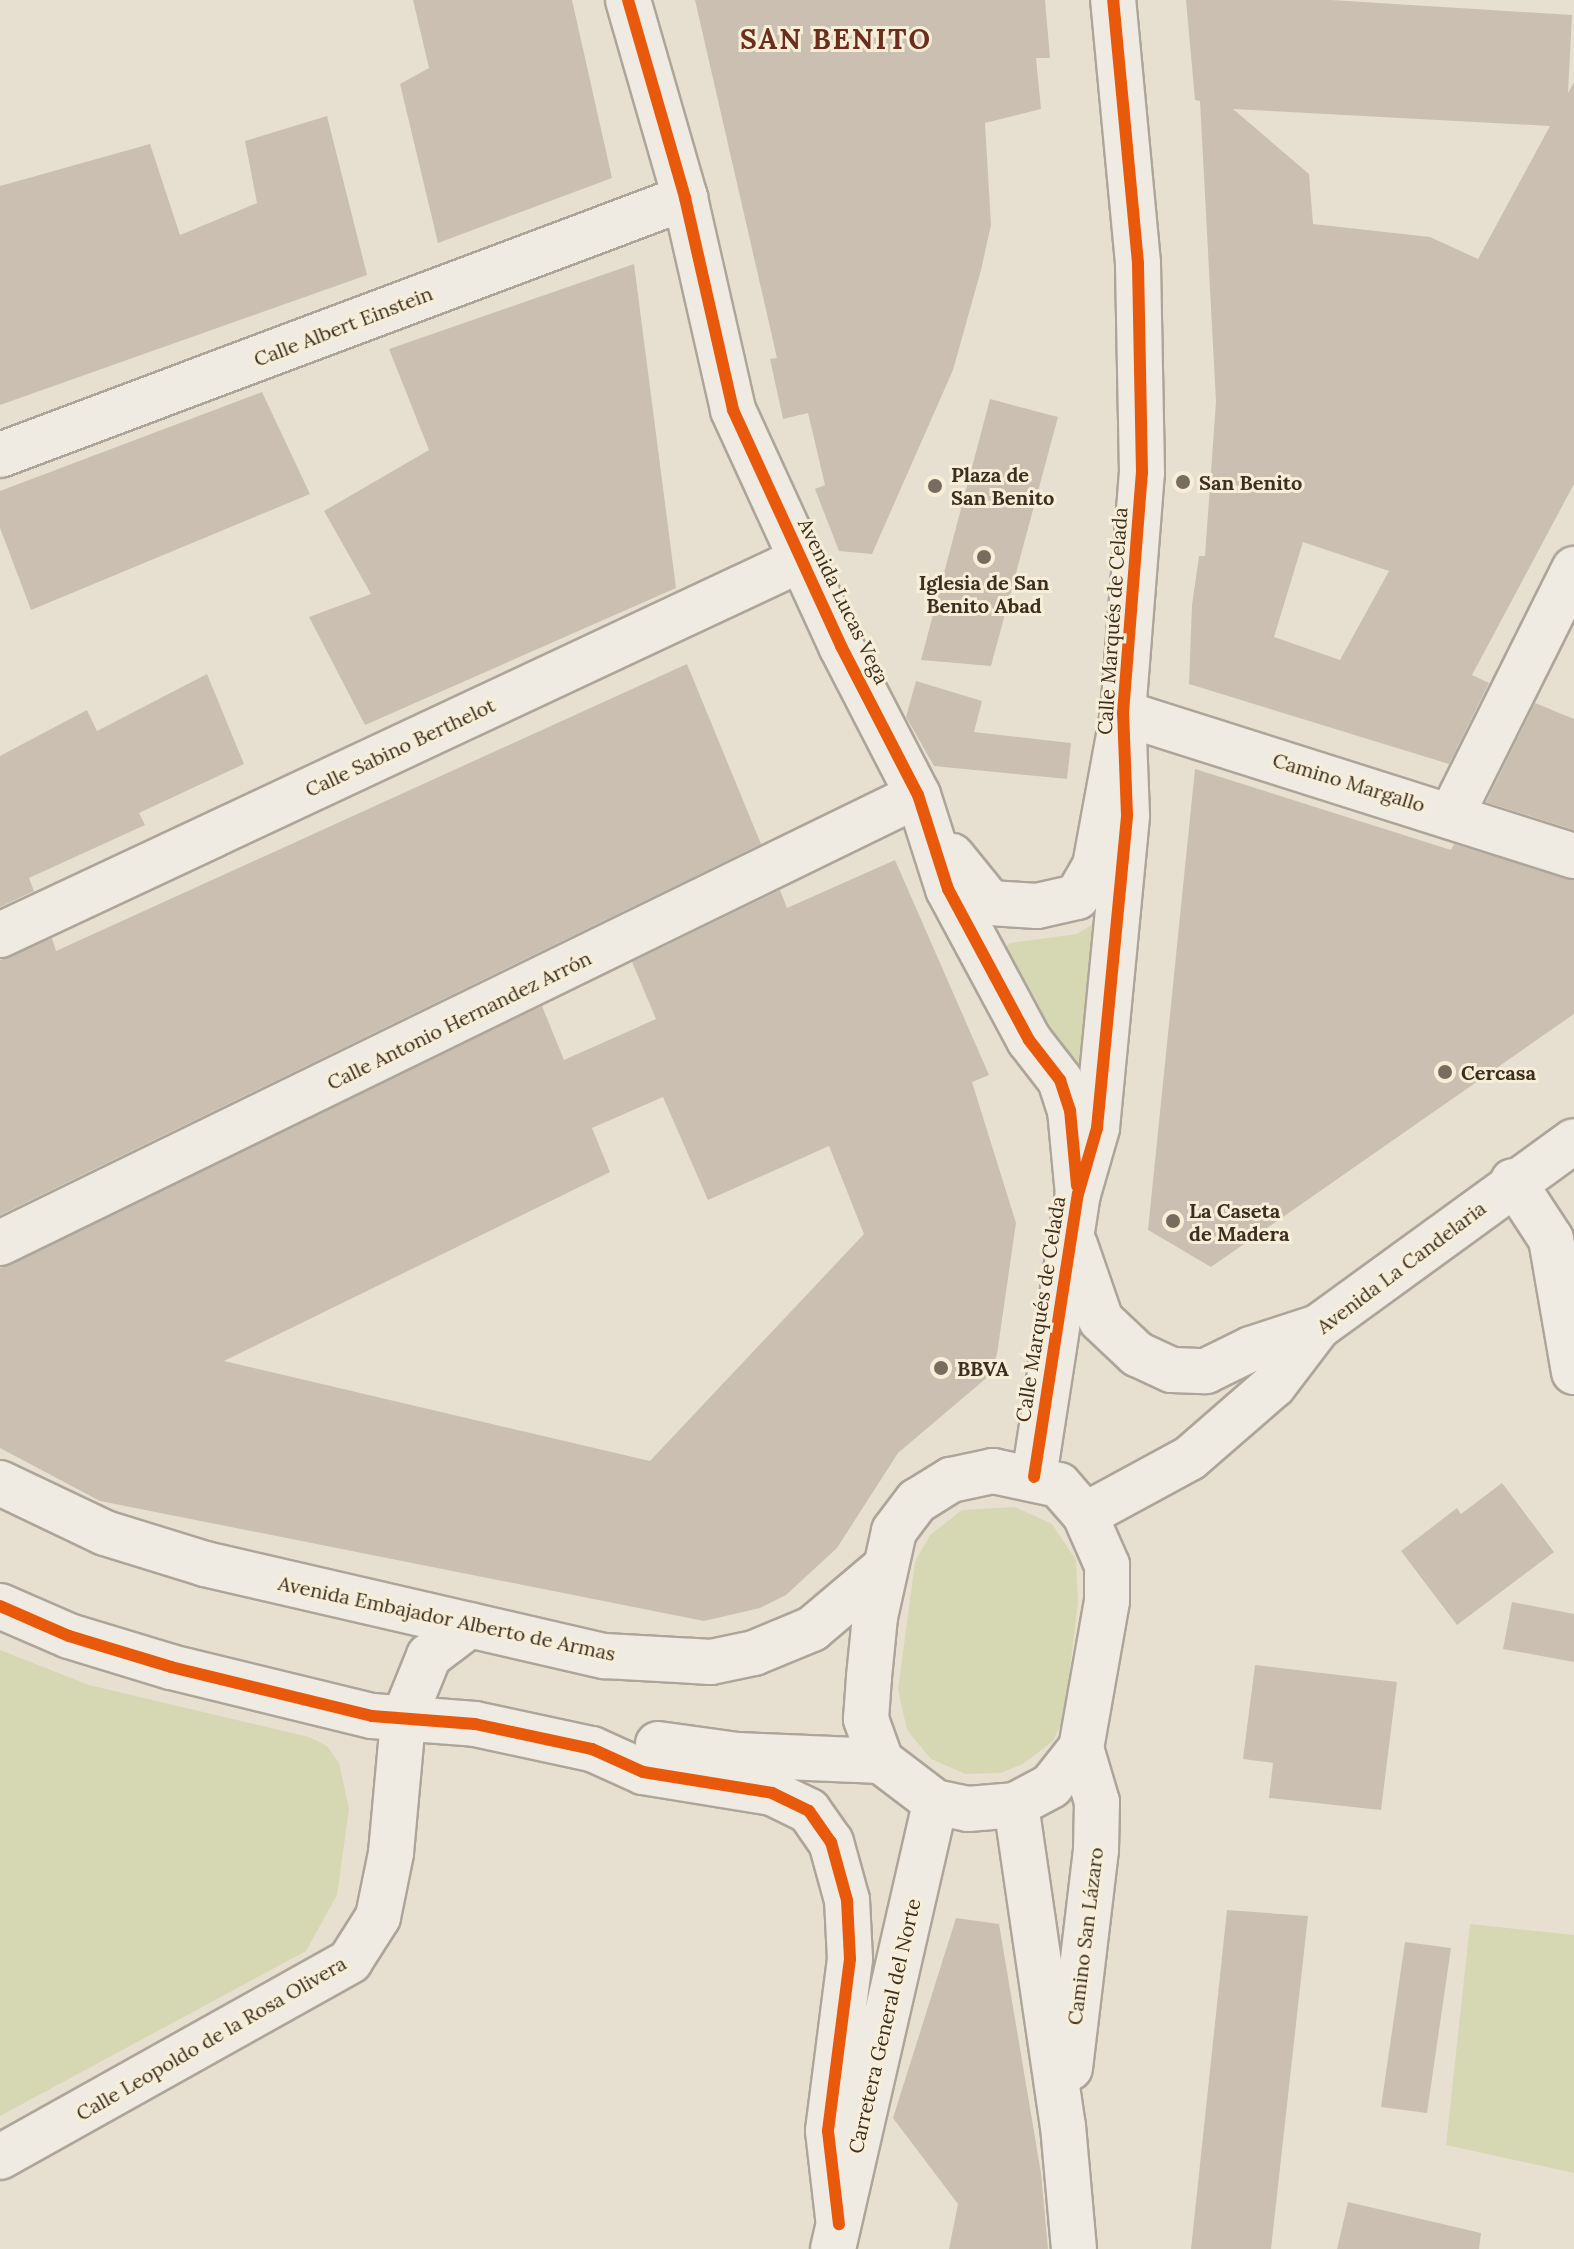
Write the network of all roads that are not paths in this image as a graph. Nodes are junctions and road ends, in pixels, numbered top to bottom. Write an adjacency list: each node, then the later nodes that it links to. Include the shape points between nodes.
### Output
1 (628, 0): 3 (street, Avenida Lucas Vega)
2 (1113, 0): 7 (street, Calle Marqués de Celada, via 1138,263 1142,473)
3 (685, 198): 4 (street, Calle Albert Einstein); 5 (street, Avenida Lucas Vega, via 733,410)
4 (0, 455)
5 (800, 560): 8 (street, Avenida Lucas Vega); 11 (street, Calle Sabino Berthelot)
6 (1574, 569): 9 (street)
7 (1123, 713): 8 (street, Avenida Lucas Vega, via 1095,866 1077,897 1037,906 990,903); 9 (street, Camino Margallo); 14 (street, Calle Marqués de Celada, via 1127,815 1097,1128)
8 (924, 809): 14 (street, Avenida Lucas Vega, via 948,889 1029,1040 1060,1080 1070,1110); 16 (street, Calle Antonio Hernandez Arrón)
9 (1452, 814): 10 (street, Camino Margallo)
10 (1574, 856)
11 (0, 935)
12 (1574, 1141): 13 (street, Avenida La Candelaria)
13 (1513, 1181): 17 (street, Avenida La Candelaria); 18 (street, via 1551,1239)
14 (1078, 1194): 15 (street, Calle Marqués de Celada)
15 (1074, 1241): 17 (street, via 1101,1320 1137,1354 1172,1370 1206,1371); 19 (street, Calle Marqués de Celada)
16 (0, 1243)
17 (1318, 1327): 21 (street, Avenida La Candelaria, via 1274,1385 1190,1458)
18 (1574, 1372)
19 (1034, 1477): 21 (street, via 1059,1485); 22 (street, via 993,1471 951,1480 917,1501 894,1531)
20 (0, 1483): 24 (street, Avenida Embajador Alberto de Armas, via 105,1533 205,1564)
21 (1085, 1515): 26 (street, via 1107,1565 1107,1601)
22 (883, 1569): 24 (street, Avenida Embajador Alberto de Armas, via 812,1629 754,1653 711,1662 605,1656); 28 (street, via 866,1719)
23 (0, 1606): 25 (street, via 69,1636 171,1667)
24 (470, 1625): 25 (street, Calle Leopoldo de la Rosa Olivera, via 429,1656)
25 (403, 1720): 27 (street, via 475,1724); 32 (street, Calle Leopoldo de la Rosa Olivera, via 391,1853 378,1917 350,1961)
26 (1081, 1748): 30 (street, via 1051,1786); 31 (street, Camino San Lázaro, via 1097,1802 1096,1850)
27 (592, 1749): 28 (street, via 645,1742 689,1751); 33 (street, via 643,1772 772,1793 809,1811 831,1842 847,1900 850,1959 828,2131)
28 (881, 1761): 29 (street)
29 (935, 1802): 30 (street, via 968,1809); 33 (street, Carretera General del Norte)
30 (1016, 1805): 31 (street, Camino San Lázaro)
31 (1063, 2126): 34 (street, Camino San Lázaro)
32 (0, 2157)
33 (836, 2236)
34 (1074, 2249)

